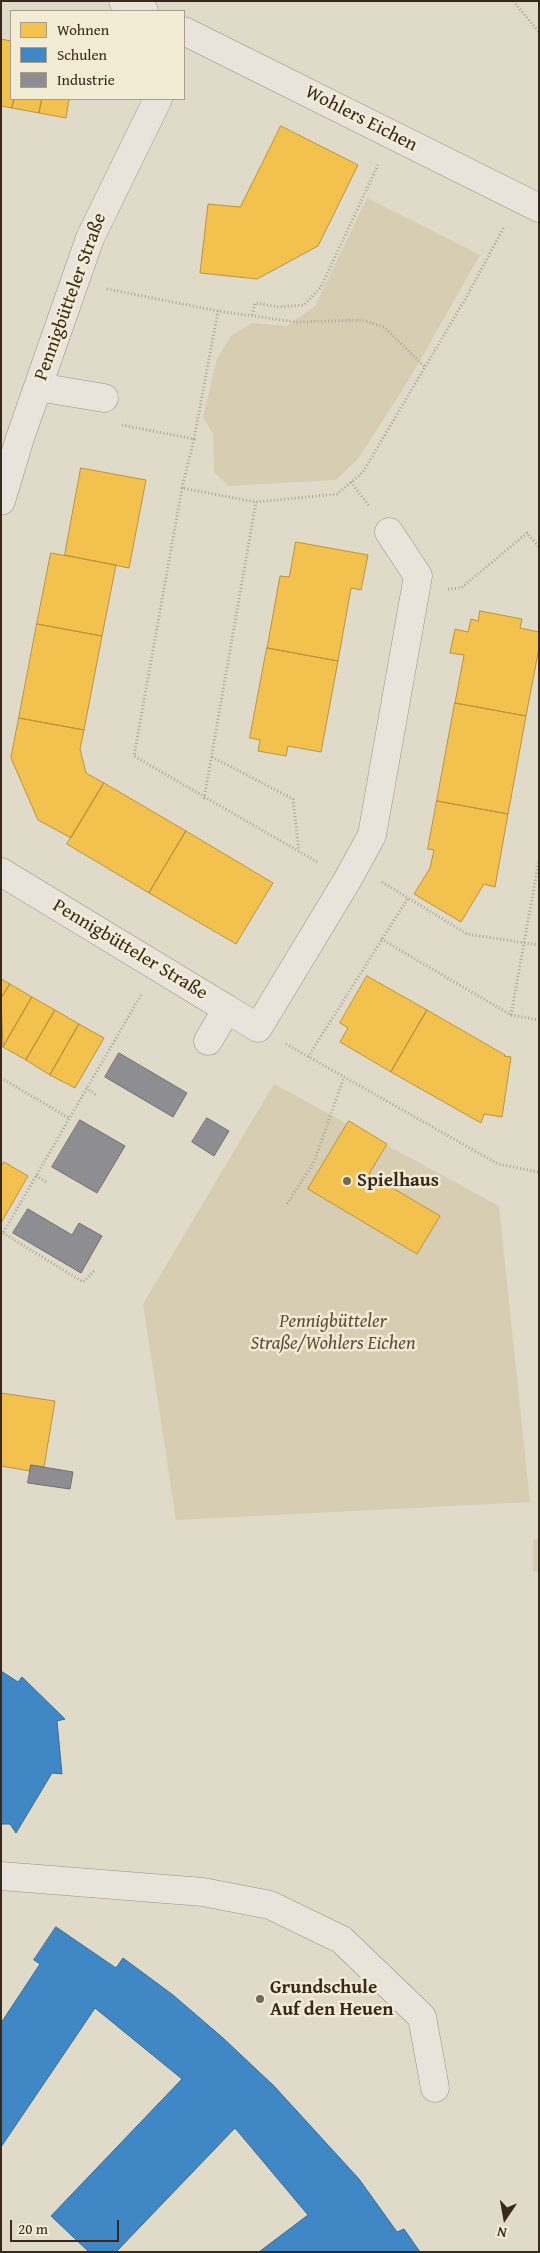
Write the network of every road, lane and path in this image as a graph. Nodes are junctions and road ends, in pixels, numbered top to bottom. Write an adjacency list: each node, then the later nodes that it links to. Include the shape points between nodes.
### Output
1 (123, 1): 3 (street)
2 (513, 1): 4 (path)
3 (142, 10)
4 (539, 32)
5 (186, 38): 7 (street, Wohlers Eichen)
6 (158, 100): 9 (street, Pennigbütteler Straße, via 95,227)
7 (393, 135): 8 (street, Wohlers Eichen); 11 (path, via 321,287 304,305 279,307 255,303)
8 (529, 203): 12 (path, via 467,296)
9 (75, 281): 10 (path); 13 (street, Pennigbütteler Straße)
10 (218, 311): 11 (path); 16 (path)
11 (252, 316): 12 (path, via 296,322 362,320 384,327)
12 (425, 367): 19 (path, via 363,472 337,494)
13 (38, 387): 14 (street); 18 (street, Pennigbütteler Straße)
14 (104, 398)
15 (117, 424): 16 (path)
16 (194, 440): 17 (path)
17 (182, 488): 19 (path); 24 (path, via 134,756)
18 (1, 501)
19 (256, 502): 23 (path)
20 (389, 532): 22 (street, via 418,576)
21 (539, 547): 22 (path, via 527,533 461,588)
22 (415, 592): 28 (street, via 372,835)
23 (212, 757): 24 (path); 25 (path, via 293,799)
24 (204, 799): 25 (path)
25 (299, 852): 28 (path)
26 (539, 860): 31 (path)
27 (1, 872): 33 (street, Pennigbütteler Straße)
28 (352, 873): 29 (path); 37 (street)
29 (408, 898): 30 (path); 31 (path, via 467,934)
30 (381, 939): 35 (path); 39 (path)
31 (524, 943): 32 (path); 35 (path)
32 (539, 945)
33 (158, 966): 34 (street, Pennigbütteler Straße); 42 (path)
34 (227, 1009): 37 (street); 38 (street, Pennigbütteler Straße)
35 (511, 1015): 36 (path)
36 (539, 1020)
37 (258, 1028): 39 (path)
38 (208, 1041)
39 (308, 1057): 41 (path)
40 (1, 1078): 44 (path)
41 (344, 1078): 45 (path, via 498,1164); 48 (path, via 314,1162)
42 (86, 1088): 43 (path); 44 (path)
43 (96, 1095)
44 (69, 1118): 46 (path)
45 (539, 1172)
46 (36, 1176): 47 (path); 49 (path)
47 (48, 1183)
48 (287, 1204)
49 (2, 1232): 50 (path, via 83,1282)
50 (95, 1270)
51 (1, 1876): 52 (street, via 213,1894 270,1905 342,1940 422,2017)
52 (435, 2088)

